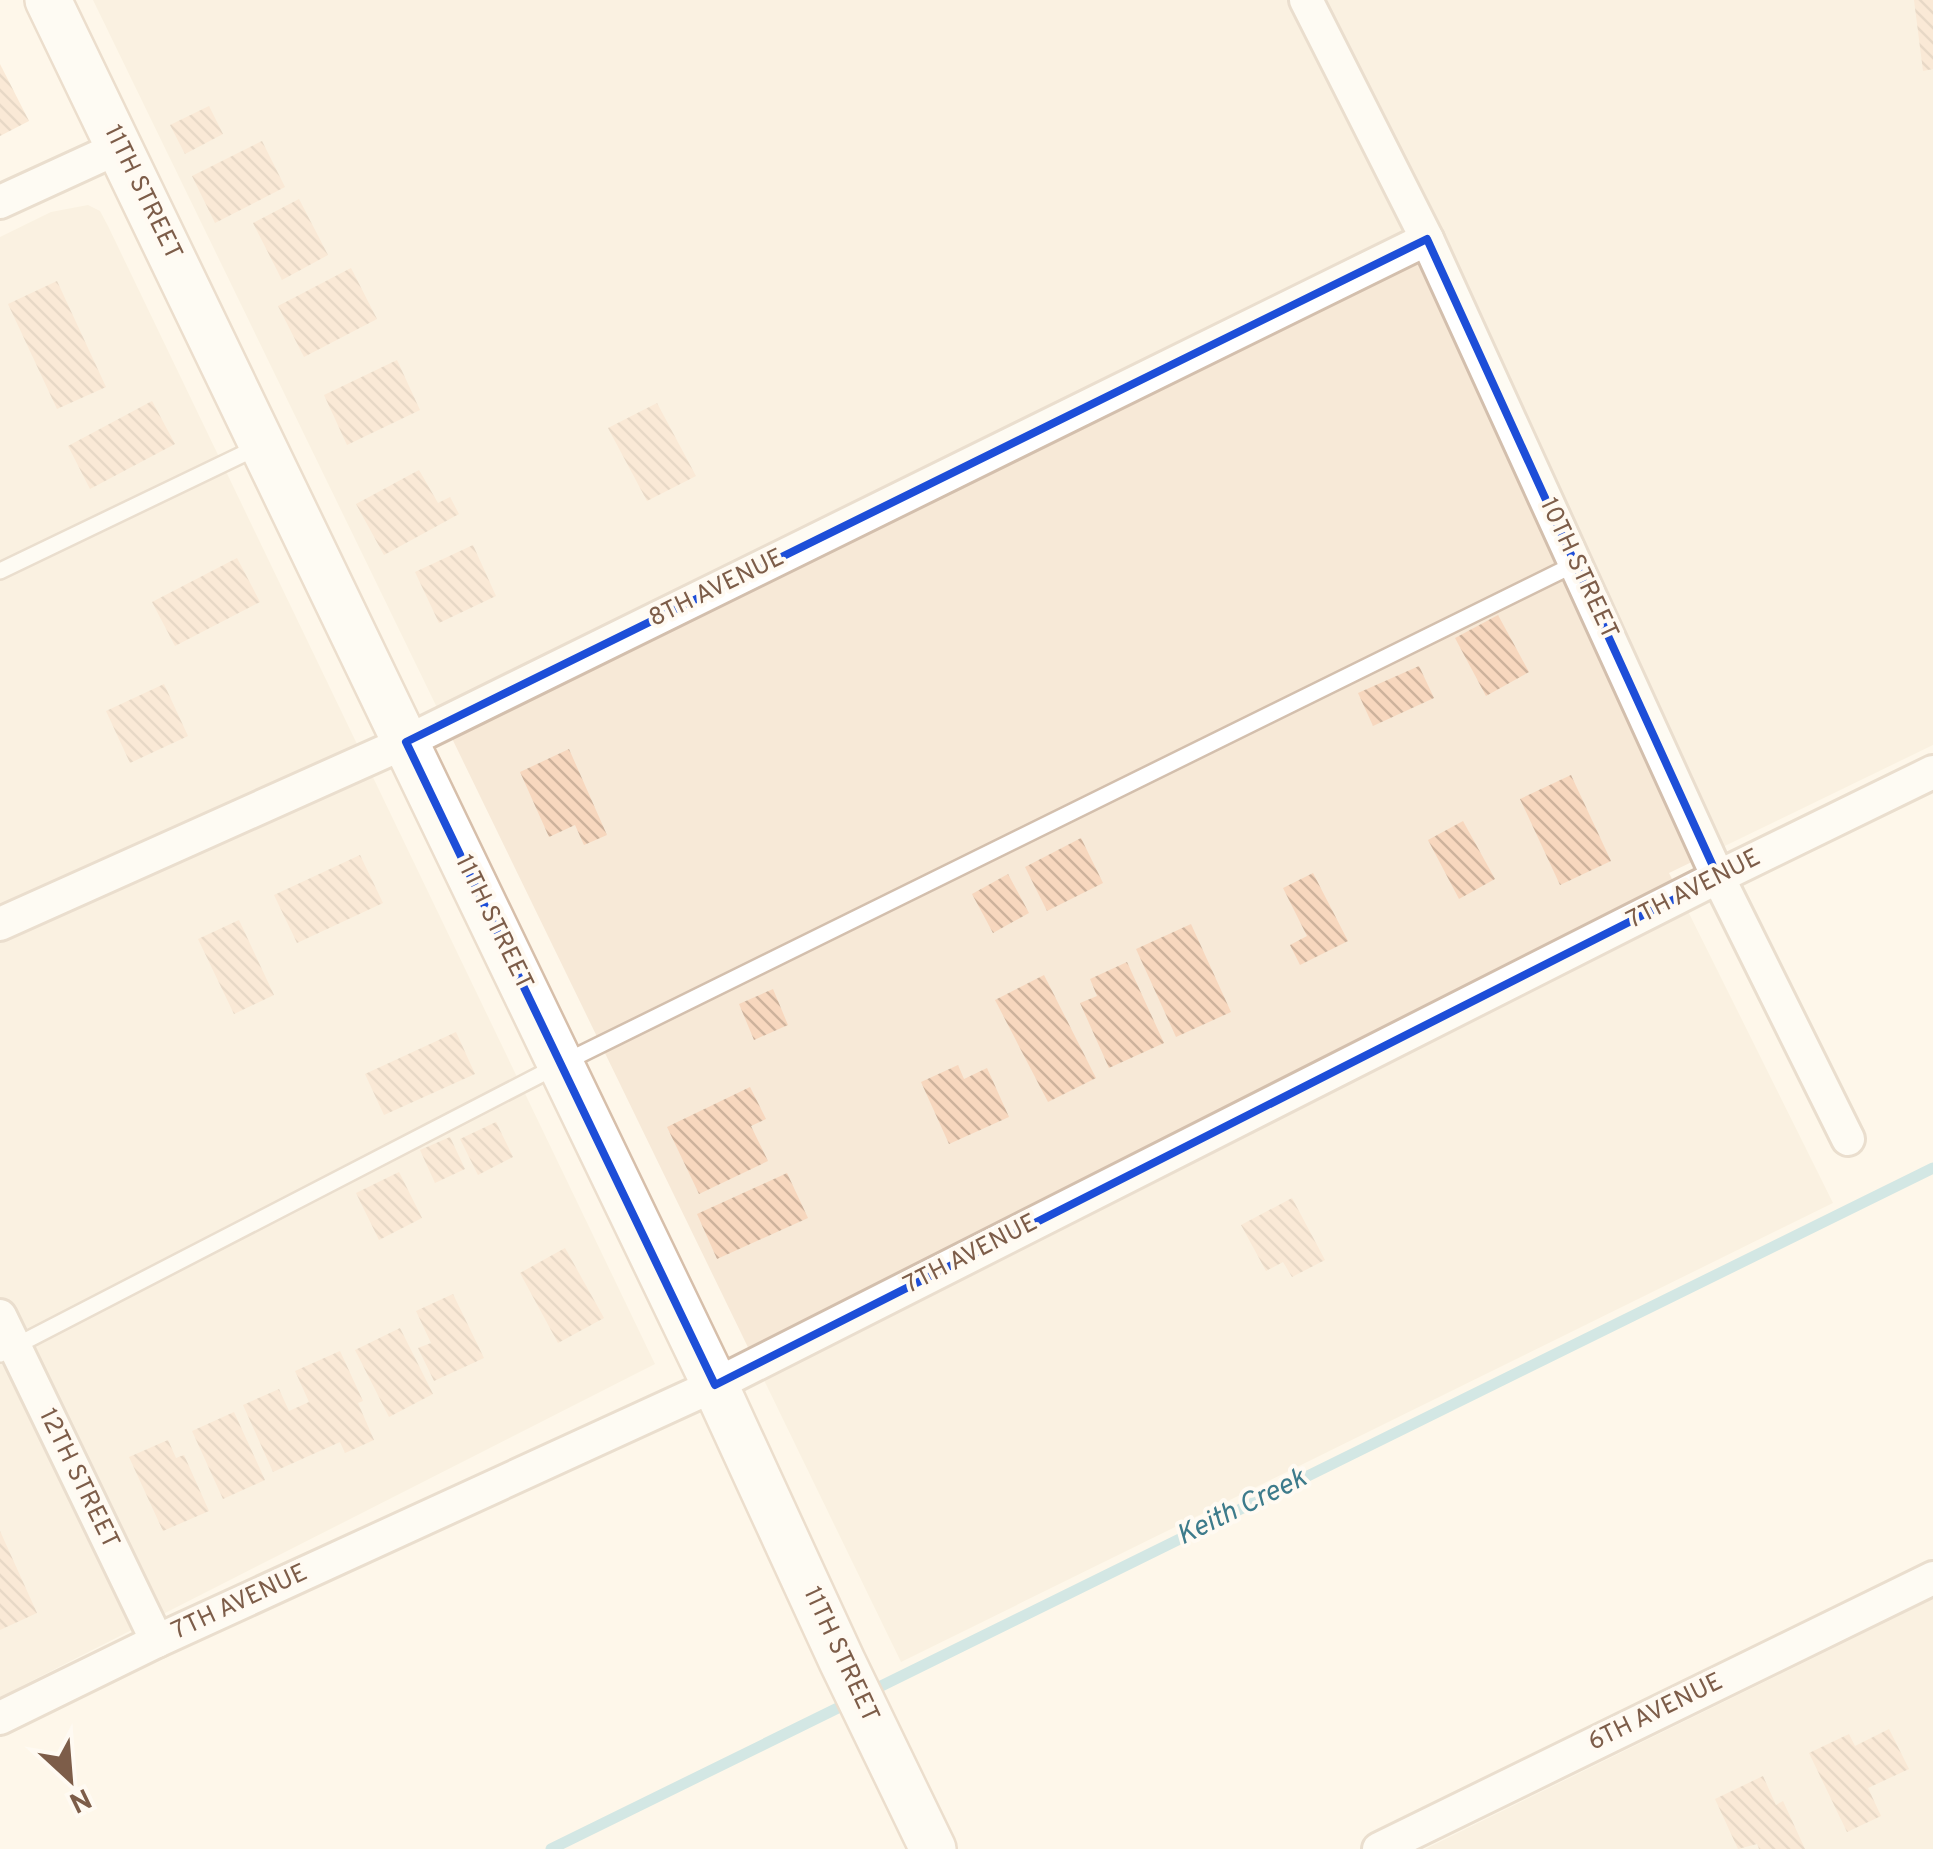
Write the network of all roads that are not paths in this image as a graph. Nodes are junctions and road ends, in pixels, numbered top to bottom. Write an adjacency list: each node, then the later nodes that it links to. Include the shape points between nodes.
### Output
1 (48, 0): 3 (main road, 11TH STREET)
2 (1306, 0): 5 (street, 10TH STREET)
3 (120, 147): 4 (street); 6 (main road, 11TH STREET)
4 (0, 202)
5 (1427, 239): 7 (street, 10TH STREET); 9 (street, 8TH AVENUE)
6 (263, 444): 8 (lane); 9 (main road, 11TH STREET)
7 (1575, 564): 11 (street, 10TH STREET); 13 (lane)
8 (0, 572)
9 (406, 742): 12 (street, 8TH AVENUE); 13 (main road, 11TH STREET)
10 (1933, 772): 11 (street, 7TH AVENUE)
11 (1718, 877): 14 (street, 10TH STREET); 17 (street, 7TH AVENUE)
12 (0, 924)
13 (561, 1064): 16 (lane); 17 (main road, 11TH STREET)
14 (1848, 1139)
15 (0, 1316): 16 (street, 12TH STREET)
16 (7, 1350): 19 (street, 12TH STREET)
17 (715, 1384): 19 (street, 7TH AVENUE); 21 (main road, 11TH STREET)
18 (1933, 1578): 22 (street, 6TH AVENUE)
19 (156, 1641): 20 (street, 7TH AVENUE)
20 (0, 1718)
21 (934, 1849)
22 (1379, 1849)

